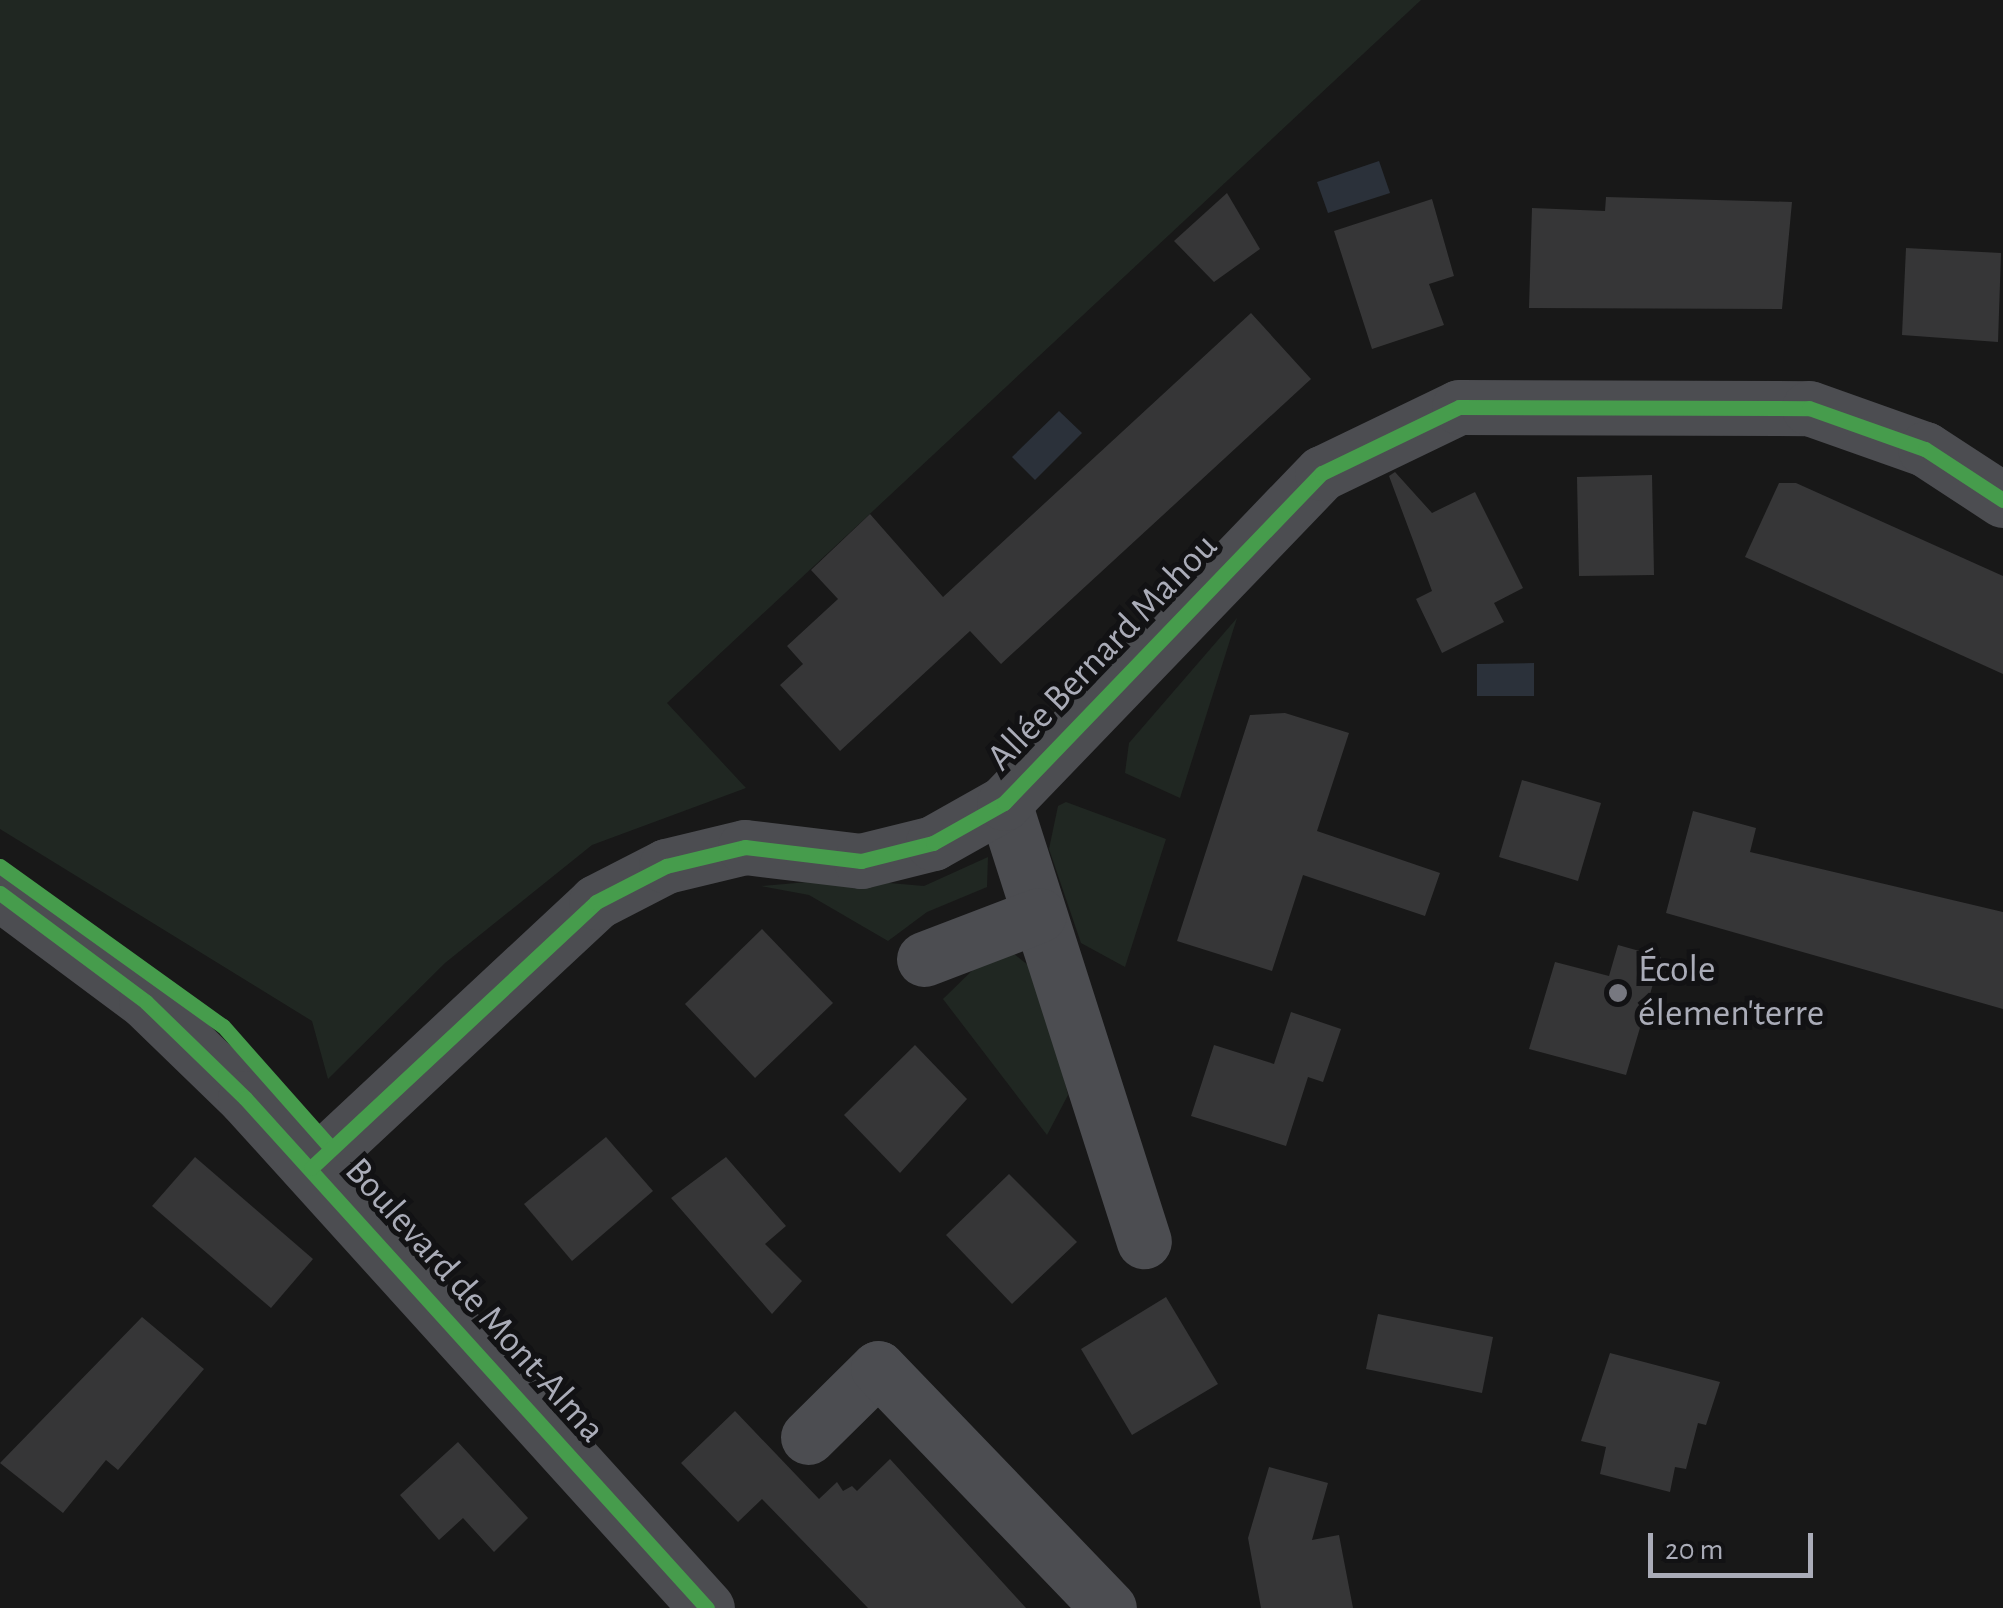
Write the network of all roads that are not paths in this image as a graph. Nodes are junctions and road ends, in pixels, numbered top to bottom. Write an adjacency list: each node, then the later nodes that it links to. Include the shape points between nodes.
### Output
1 (2003, 500): 2 (street, Allée Bernard Mahou, via 1925,449 1809,408 1459,408 1322,473)
2 (1004, 803): 4 (street, Allée Bernard Mahou); 6 (street, Allée Bernard Mahou, via 933,843 861,861 745,847 666,866 596,902)
3 (0, 893): 6 (street, Boulevard de Mont-Alma, via 146,1002)
4 (1039, 915): 5 (street); 7 (street, Allée Bernard Mahou)
5 (924, 959)
6 (310, 1168): 9 (street, Boulevard de Mont-Alma)
7 (1144, 1240)
8 (808, 1437): 10 (street, via 878,1368)
9 (707, 1608)
10 (1109, 1608)

